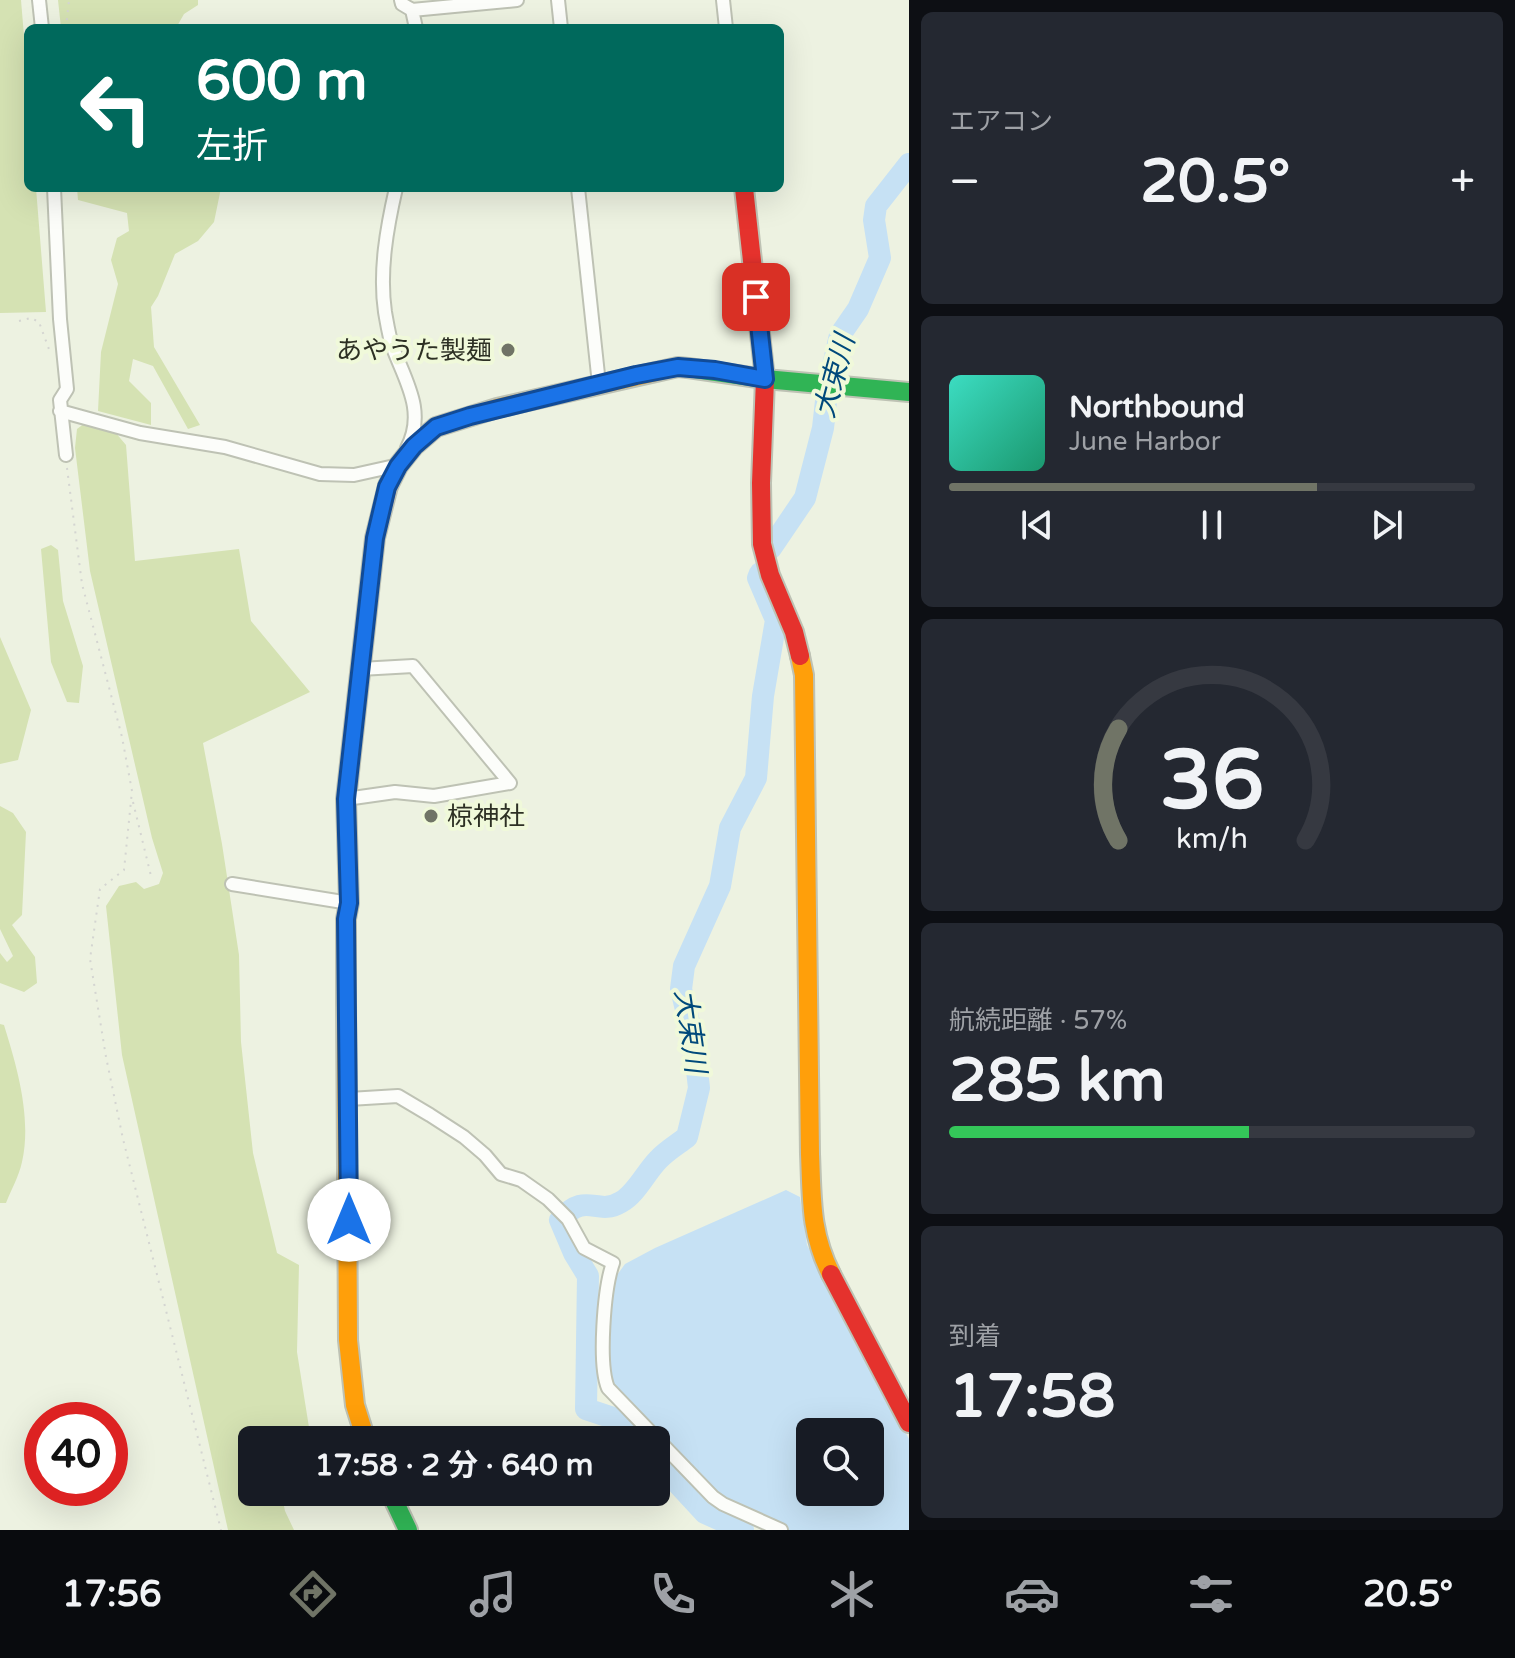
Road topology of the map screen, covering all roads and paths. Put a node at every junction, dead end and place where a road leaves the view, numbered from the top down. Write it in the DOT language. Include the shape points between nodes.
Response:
graph roads {
  1 [pos="39,0"];
  2 [pos="69,0"];
  3 [pos="401,0"];
  4 [pos="517,0"];
  5 [pos="558,0"];
  6 [pos="723,0"];
  7 [pos="412,10"];
  8 [pos="42,24"];
  9 [pos="66,24"];
  10 [pos="415,24"];
  11 [pos="561,24"];
  12 [pos="726,24"];
  13 [pos="54,192"];
  14 [pos="395,192"];
  15 [pos="578,192"];
  16 [pos="744,192"];
  17 [pos="19,321"];
  18 [pos="50,354"];
  19 [pos="765,379"];
  20 [pos="599,384"];
  21 [pos="909,392"];
  22 [pos="60,411"];
  23 [pos="66,455"];
  24 [pos="398,466"];
  25 [pos="360,669"];
  26 [pos="132,797"];
  27 [pos="346,799"];
  28 [pos="151,876"];
  29 [pos="232,884"];
  30 [pos="349,903"];
  31 [pos="349,1099"];
  32 [pos="909,1423"];
  33 [pos="362,1426"];
  34 [pos="397,1506"];
  35 [pos="221,1530"];
  36 [pos="408,1530"];
  37 [pos="781,1530"];
  1 -- 8 [label="street"];
  2 -- 9 [label="path"];
  3 -- 7 [label="street"];
  4 -- 7 [label="street"];
  5 -- 11 [label="street"];
  6 -- 12 [label="street"];
  7 -- 10 [label="street"];
  13 -- 22 [label="street" via="67,389"];
  14 -- 24 [label="street" via="386,232 385,309 392,346 416,404 414,436"];
  15 -- 20 [label="street"];
  16 -- 19 [label="street"];
  17 -- 18 [label="path" via="39,322"];
  19 -- 20 [label="street" via="678,367"];
  19 -- 21 [label="street"];
  19 -- 32 [label="street" via="762,544 804,675 814,1231 824,1264"];
  20 -- 24 [label="street" via="436,427"];
  22 -- 23 [label="street"];
  22 -- 24 [label="street" via="320,474 354,475"];
  23 -- 26 [label="path" via="82,584"];
  24 -- 25 [label="street" via="387,487 375,538"];
  25 -- 27 [label="street"];
  25 -- 27 [label="street" via="413,666 510,783 434,796 395,792"];
  26 -- 28 [label="path"];
  26 -- 35 [label="path" via="124,870 100,889 90,959 123,1139"];
  27 -- 30 [label="street"];
  29 -- 30 [label="street"];
  30 -- 31 [label="street"];
  31 -- 33 [label="street" via="348,1340"];
  31 -- 37 [label="street" via="398,1096 464,1137 501,1174 521,1180 565,1215 584,1248 613,1263 604,1340 608,1388 713,1497"];
  34 -- 36 [label="street"];
}
